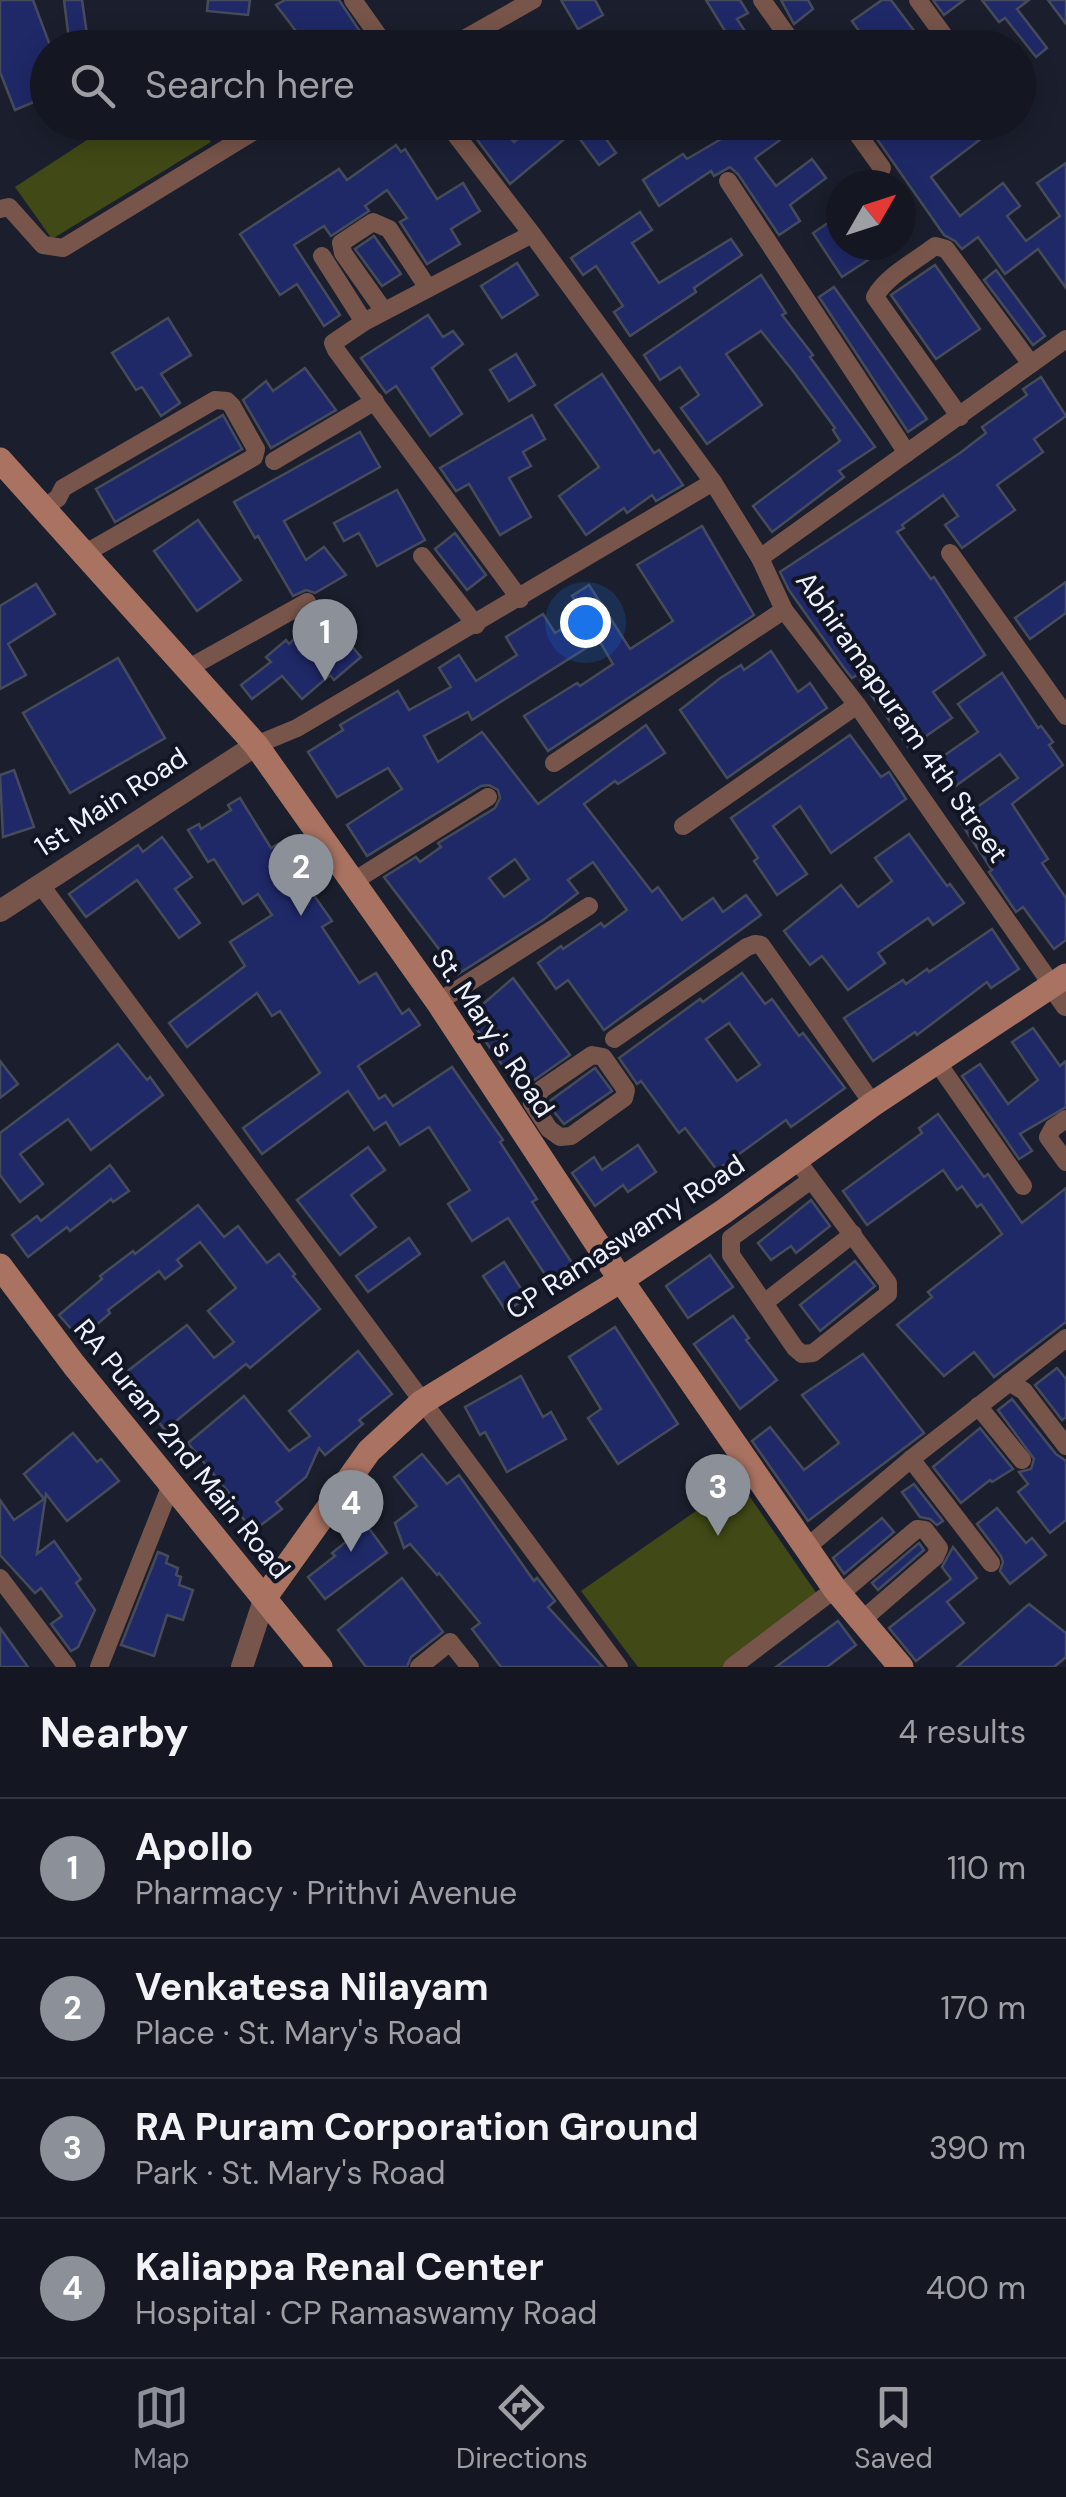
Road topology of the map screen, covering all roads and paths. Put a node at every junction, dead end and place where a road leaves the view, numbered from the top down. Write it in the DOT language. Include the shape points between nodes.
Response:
graph roads {
  1 [pos="353,0"];
  2 [pos="533,0"];
  3 [pos="762,0"];
  4 [pos="918,0"];
  5 [pos="374,30"];
  6 [pos="480,30"];
  7 [pos="783,30"];
  8 [pos="940,30"];
  9 [pos="240,140"];
  10 [pos="460,140"];
  11 [pos="862,140"];
  12 [pos="882,168"];
  13 [pos="728,181"];
  14 [pos="0,208"];
  15 [pos="532,234"];
  16 [pos="325,252"];
  17 [pos="428,288"];
  18 [pos="374,317"];
  19 [pos="1066,339"];
  20 [pos="1031,364"];
  21 [pos="375,401"];
  22 [pos="960,417"];
  23 [pos="907,452"];
  24 [pos="0,460"];
  25 [pos="274,461"];
  26 [pos="714,482"];
  27 [pos="42,509"];
  28 [pos="950,553"];
  29 [pos="84,554"];
  30 [pos="422,556"];
  31 [pos="760,558"];
  32 [pos="520,599"];
  33 [pos="307,602"];
  34 [pos="784,610"];
  35 [pos="476,625"];
  36 [pos="188,669"];
  37 [pos="857,705"];
  38 [pos="1066,716"];
  39 [pos="256,745"];
  40 [pos="554,764"];
  41 [pos="488,798"];
  42 [pos="682,826"];
  43 [pos="354,881"];
  44 [pos="40,884"];
  45 [pos="588,906"];
  46 [pos="0,912"];
  47 [pos="1061,989"];
  48 [pos="438,1002"];
  49 [pos="614,1039"];
  50 [pos="937,1062"];
  51 [pos="873,1104"];
  52 [pos="1066,1119"];
  53 [pos="531,1122"];
  54 [pos="796,1159"];
  55 [pos="1066,1162"];
  56 [pos="811,1180"];
  57 [pos="1022,1186"];
  58 [pos="853,1234"];
  59 [pos="0,1266"];
  60 [pos="622,1280"];
  61 [pos="764,1303"];
  62 [pos="1066,1338"];
  63 [pos="1009,1382"];
  64 [pos="421,1403"];
  65 [pos="978,1406"];
  66 [pos="1066,1446"];
  67 [pos="910,1459"];
  68 [pos="1022,1460"];
  69 [pos="171,1486"];
  70 [pos="806,1548"];
  71 [pos="990,1564"];
  72 [pos="0,1578"];
  73 [pos="837,1592"];
  74 [pos="265,1597"];
  75 [pos="861,1620"];
  76 [pos="67,1667"];
  77 [pos="99,1667"];
  78 [pos="242,1667"];
  79 [pos="320,1667"];
  80 [pos="419,1667"];
  81 [pos="470,1667"];
  82 [pos="619,1667"];
  83 [pos="732,1667"];
  84 [pos="900,1667"];
  1 -- 5 [label="street"];
  2 -- 6 [label="street"];
  3 -- 7 [label="street"];
  4 -- 8 [label="street"];
  9 -- 14 [label="street" via="63,248 43,245 9,207"];
  10 -- 15 [label="street, Abhiramapuram 4th Street"];
  11 -- 12 [label="street"];
  13 -- 23 [label="street"];
  15 -- 17 [label="street"];
  15 -- 26 [label="street, Abhiramapuram 4th Street"];
  16 -- 18 [label="street"];
  17 -- 18 [label="street"];
  17 -- 18 [label="street" via="389,230 372,222 342,243"];
  18 -- 21 [label="street" via="333,342"];
  19 -- 20 [label="street"];
  20 -- 22 [label="street"];
  20 -- 22 [label="street" via="946,249 935,246 874,297"];
  21 -- 25 [label="street"];
  21 -- 32 [label="street"];
  22 -- 23 [label="street"];
  23 -- 31 [label="street"];
  24 -- 27 [label="main road, St. Mary's Road"];
  26 -- 31 [label="street, Abhiramapuram 4th Street"];
  26 -- 32 [label="street"];
  27 -- 29 [label="main road, St. Mary's Road"];
  27 -- 29 [label="street" via="62,488 216,400 232,406 256,448 254,457"];
  28 -- 38 [label="street"];
  29 -- 36 [label="main road, St. Mary's Road"];
  30 -- 35 [label="street"];
  31 -- 34 [label="street, Abhiramapuram 4th Street"];
  32 -- 35 [label="street"];
  33 -- 36 [label="street"];
  34 -- 37 [label="street, Abhiramapuram 4th Street"];
  34 -- 40 [label="street"];
  35 -- 39 [label="street"];
  36 -- 39 [label="main road, St. Mary's Road"];
  37 -- 42 [label="street"];
  37 -- 47 [label="street, Abhiramapuram 4th Street"];
  39 -- 43 [label="main road, St. Mary's Road"];
  39 -- 44 [label="street, 1st Main Road"];
  41 -- 43 [label="street"];
  43 -- 48 [label="main road, St. Mary's Road"];
  44 -- 46 [label="street, 1st Main Road"];
  44 -- 64 [label="street"];
  45 -- 48 [label="street"];
  47 -- 50 [label="main road, CP Ramaswamy Road"];
  48 -- 53 [label="main road, St. Mary's Road"];
  49 -- 51 [label="street" via="747,948 761,945"];
  50 -- 51 [label="main road, CP Ramaswamy Road"];
  50 -- 57 [label="street"];
  51 -- 54 [label="main road, CP Ramaswamy Road"];
  52 -- 55 [label="street" via="1048,1137"];
  53 -- 53 [label="street" via="542,1089 592,1055 603,1057 626,1090 572,1136"];
  53 -- 60 [label="main road, St. Mary's Road"];
  54 -- 56 [label="street"];
  54 -- 60 [label="main road, CP Ramaswamy Road"];
  56 -- 58 [label="street"];
  56 -- 61 [label="street" via="731,1238 731,1256"];
  58 -- 61 [label="street"];
  58 -- 61 [label="street" via="888,1283 888,1294 813,1353 802,1354"];
  59 -- 69 [label="main road, RA Puram 2nd Main Road"];
  60 -- 64 [label="main road, CP Ramaswamy Road"];
  60 -- 70 [label="main road, St. Mary's Road"];
  62 -- 63 [label="street"];
  63 -- 65 [label="street"];
  63 -- 66 [label="street" via="1024,1391"];
  64 -- 74 [label="main road, CP Ramaswamy Road" via="369,1450"];
  64 -- 82 [label="street"];
  65 -- 67 [label="street"];
  65 -- 68 [label="street"];
  67 -- 70 [label="street"];
  67 -- 71 [label="street"];
  69 -- 74 [label="main road, RA Puram 2nd Main Road"];
  69 -- 77 [label="street"];
  70 -- 73 [label="main road, St. Mary's Road"];
  72 -- 76 [label="street"];
  73 -- 75 [label="main road, St. Mary's Road"];
  73 -- 75 [label="street" via="917,1529 925,1530 940,1548 935,1557"];
  73 -- 83 [label="street"];
  74 -- 78 [label="street"];
  74 -- 79 [label="main road, RA Puram 2nd Main Road"];
  75 -- 84 [label="main road, St. Mary's Road"];
  80 -- 81 [label="street" via="450,1642"];
}
